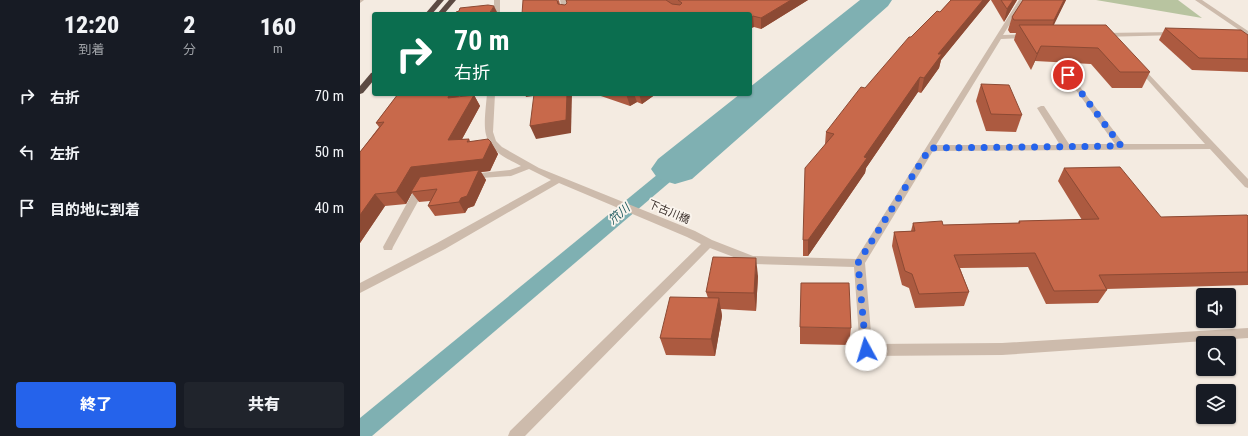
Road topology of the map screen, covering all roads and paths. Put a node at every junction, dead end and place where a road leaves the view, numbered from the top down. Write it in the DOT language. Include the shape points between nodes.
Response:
graph roads {
  1 [pos="441,0"];
  2 [pos="453,0"];
  3 [pos="497,0"];
  4 [pos="563,0"];
  5 [pos="1022,0"];
  6 [pos="1198,0"];
  7 [pos="430,12"];
  8 [pos="442,12"];
  9 [pos="497,12"];
  10 [pos="566,12"];
  11 [pos="1234,33"];
  12 [pos="1247,33"];
  13 [pos="1180,34"];
  14 [pos="1093,35"];
  15 [pos="999,36"];
  16 [pos="1038,36"];
  17 [pos="1136,64"];
  18 [pos="1068,75"];
  19 [pos="372,77"];
  20 [pos="372,88"];
  21 [pos="360,91"];
  22 [pos="491,96"];
  23 [pos="360,101"];
  24 [pos="1041,108"];
  25 [pos="1121,146"];
  26 [pos="1212,146"];
  27 [pos="1066,147"];
  28 [pos="930,148"];
  29 [pos="529,166"];
  30 [pos="460,179"];
  31 [pos="559,179"];
  32 [pos="430,182"];
  33 [pos="1248,185"];
  34 [pos="708,243"];
  35 [pos="388,247"];
  36 [pos="858,263"];
  37 [pos="360,288"];
  38 [pos="1248,333"];
  39 [pos="515,436"];
  1 -- 7 [label="highway"];
  2 -- 8 [label="highway"];
  3 -- 9 [label="street"];
  4 -- 10 [label="street"];
  5 -- 15 [label="street"];
  6 -- 12 [label="street"];
  11 -- 12 [label="street"];
  13 -- 14 [label="street" via="1112,38"];
  15 -- 16 [label="street"];
  15 -- 28 [label="street"];
  17 -- 26 [label="street"];
  18 -- 25 [label="street"];
  19 -- 21 [label="highway"];
  20 -- 23 [label="highway"];
  22 -- 29 [label="street, 下古川橋" via="489,131 492,141 499,149"];
  24 -- 27 [label="street"];
  25 -- 26 [label="street"];
  25 -- 27 [label="street"];
  26 -- 33 [label="street"];
  27 -- 28 [label="street"];
  28 -- 36 [label="street"];
  29 -- 30 [label="street" via="511,173"];
  29 -- 31 [label="street, 下古川橋"];
  31 -- 34 [label="street, 下古川橋"];
  31 -- 37 [label="street" via="441,246"];
  32 -- 35 [label="street" via="423,182"];
  34 -- 36 [label="street, 下古川橋" via="752,260"];
  34 -- 39 [label="street"];
  36 -- 38 [label="street" via="866,350 1002,349"];
}
